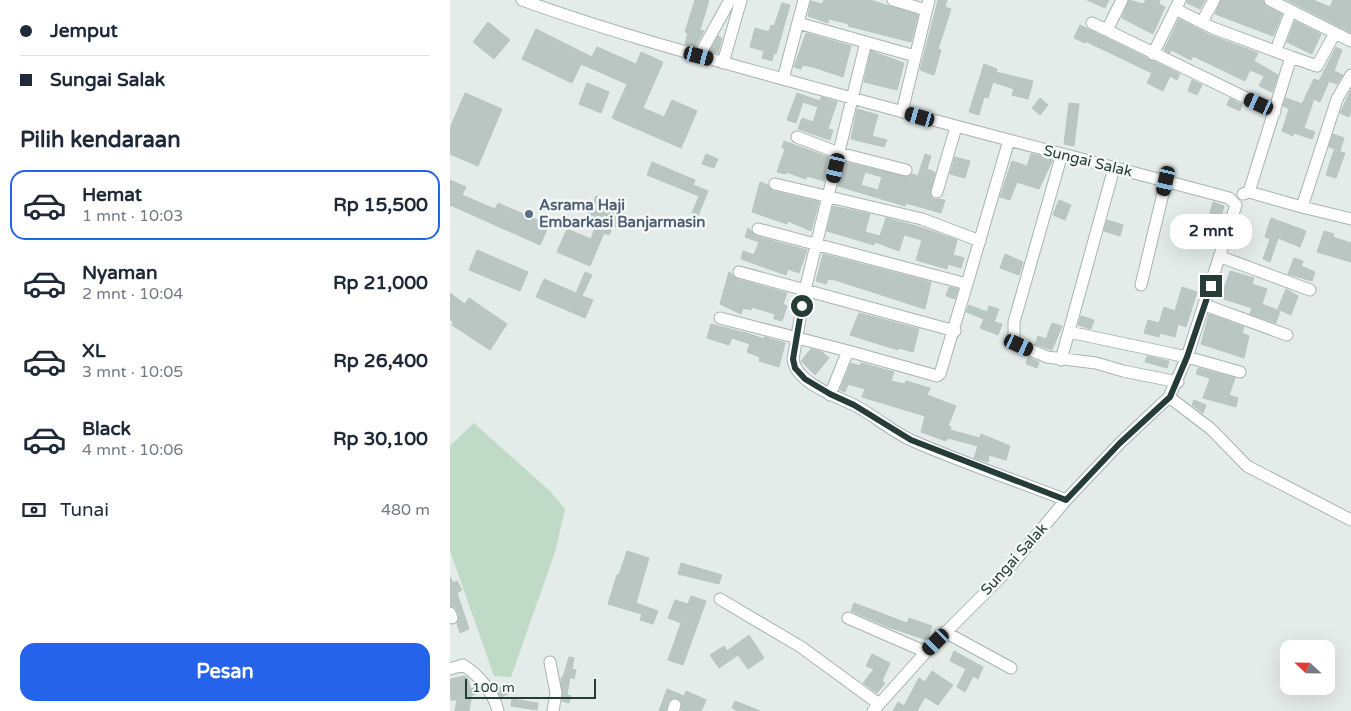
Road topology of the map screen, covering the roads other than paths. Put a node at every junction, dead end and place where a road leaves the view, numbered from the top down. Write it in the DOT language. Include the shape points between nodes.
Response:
graph roads {
  1 [pos="522,0"];
  2 [pos="730,0"];
  3 [pos="741,0"];
  4 [pos="804,0"];
  5 [pos="893,0"];
  6 [pos="1122,0"];
  7 [pos="1214,0"];
  8 [pos="1270,0"];
  9 [pos="1178,4"];
  10 [pos="927,5"];
  11 [pos="1291,11"];
  12 [pos="1202,22"];
  13 [pos="798,23"];
  14 [pos="1092,23"];
  15 [pos="1107,30"];
  16 [pos="1335,33"];
  17 [pos="1351,41"];
  18 [pos="866,42"];
  19 [pos="1276,50"];
  20 [pos="1153,54"];
  21 [pos="699,56"];
  22 [pos="914,56"];
  23 [pos="1291,57"];
  24 [pos="724,62"];
  25 [pos="1351,75"];
  26 [pos="783,79"];
  27 [pos="853,98"];
  28 [pos="902,112"];
  29 [pos="1275,112"];
  30 [pos="956,127"];
  31 [pos="797,138"];
  32 [pos="1009,140"];
  33 [pos="840,153"];
  34 [pos="1062,154"];
  35 [pos="1114,168"];
  36 [pos="906,170"];
  37 [pos="1166,181"];
  38 [pos="775,184"];
  39 [pos="937,192"];
  40 [pos="1248,192"];
  41 [pos="829,198"];
  42 [pos="1233,200"];
  43 [pos="1302,207"];
  44 [pos="1351,219"];
  45 [pos="758,229"];
  46 [pos="980,241"];
  47 [pos="818,244"];
  48 [pos="1221,257"];
  49 [pos="739,272"];
  50 [pos="968,284"];
  51 [pos="1141,285"];
  52 [pos="805,290"];
  53 [pos="1310,290"];
  54 [pos="1205,305"];
  55 [pos="720,318"];
  56 [pos="954,332"];
  57 [pos="1069,332"];
  58 [pos="1286,335"];
  59 [pos="797,337"];
  60 [pos="848,351"];
  61 [pos="1187,357"];
  62 [pos="1061,360"];
  63 [pos="1240,372"];
  64 [pos="1178,382"];
  65 [pos="830,394"];
  66 [pos="1170,397"];
  67 [pos="1066,500"];
  68 [pos="1351,520"];
  69 [pos="720,599"];
  70 [pos="848,618"];
  71 [pos="945,632"];
  72 [pos="926,652"];
  73 [pos="550,662"];
  74 [pos="1011,668"];
  75 [pos="450,669"];
  76 [pos="876,707"];
  77 [pos="498,711"];
  78 [pos="553,711"];
  1 -- 21 [label="street, Sungai Salak" via="582,22"];
  2 -- 21 [label="street"];
  3 -- 24 [label="street"];
  4 -- 13 [label="street"];
  5 -- 10 [label="street"];
  6 -- 15 [label="street"];
  7 -- 12 [label="street"];
  8 -- 11 [label="street"];
  9 -- 12 [label="street"];
  9 -- 20 [label="street"];
  10 -- 22 [label="street"];
  11 -- 16 [label="street"];
  11 -- 19 [label="street"];
  12 -- 19 [label="street"];
  13 -- 18 [label="street"];
  13 -- 26 [label="street"];
  14 -- 15 [label="street"];
  15 -- 20 [label="street"];
  16 -- 17 [label="street"];
  16 -- 23 [label="street" via="1319,66"];
  18 -- 22 [label="street"];
  18 -- 27 [label="street"];
  19 -- 23 [label="street"];
  20 -- 29 [label="street"];
  21 -- 24 [label="street, Sungai Salak"];
  22 -- 28 [label="street"];
  23 -- 29 [label="street"];
  24 -- 26 [label="street, Sungai Salak"];
  25 -- 43 [label="street" via="1337,99"];
  26 -- 27 [label="street, Sungai Salak"];
  27 -- 28 [label="street, Sungai Salak"];
  27 -- 33 [label="street"];
  28 -- 30 [label="street, Sungai Salak"];
  29 -- 40 [label="street"];
  30 -- 32 [label="street, Sungai Salak"];
  30 -- 39 [label="street"];
  31 -- 33 [label="street"];
  32 -- 34 [label="street, Sungai Salak"];
  32 -- 46 [label="street"];
  33 -- 36 [label="street"];
  33 -- 41 [label="street"];
  34 -- 35 [label="street, Sungai Salak"];
  34 -- 62 [label="street" via="1012,332 1019,345"];
  35 -- 37 [label="street, Sungai Salak"];
  35 -- 57 [label="street"];
  37 -- 42 [label="street, Sungai Salak"];
  37 -- 51 [label="street"];
  38 -- 41 [label="street"];
  40 -- 42 [label="street"];
  40 -- 43 [label="street"];
  41 -- 46 [label="street" via="922,219"];
  41 -- 47 [label="street"];
  42 -- 48 [label="street, Sungai Salak" via="1236,211"];
  43 -- 44 [label="street"];
  45 -- 47 [label="street"];
  46 -- 50 [label="street"];
  47 -- 50 [label="street"];
  47 -- 52 [label="street"];
  48 -- 53 [label="street"];
  48 -- 54 [label="street, Sungai Salak"];
  49 -- 52 [label="street"];
  50 -- 56 [label="street"];
  52 -- 56 [label="street"];
  52 -- 59 [label="street"];
  54 -- 58 [label="street"];
  54 -- 61 [label="street, Sungai Salak"];
  55 -- 59 [label="street"];
  56 -- 60 [label="street" via="942,372 937,376"];
  57 -- 61 [label="street"];
  57 -- 62 [label="street"];
  59 -- 60 [label="street"];
  59 -- 65 [label="street" via="793,359 795,368 805,379"];
  60 -- 65 [label="street"];
  61 -- 63 [label="street"];
  61 -- 64 [label="street, Sungai Salak"];
  62 -- 64 [label="street" via="1096,363"];
  64 -- 66 [label="street, Sungai Salak"];
  65 -- 67 [label="street" via="911,440"];
  66 -- 67 [label="street, Sungai Salak" via="1120,443"];
  66 -- 68 [label="street" via="1211,429 1247,466"];
  67 -- 71 [label="street, Sungai Salak" via="1002,576"];
  69 -- 76 [label="street" via="801,648"];
  70 -- 72 [label="street"];
  71 -- 72 [label="street, Sungai Salak"];
  71 -- 74 [label="street"];
  72 -- 76 [label="street, Sungai Salak"];
  73 -- 78 [label="street" via="556,693"];
  75 -- 77 [label="street" via="463,665 474,671"];
}
